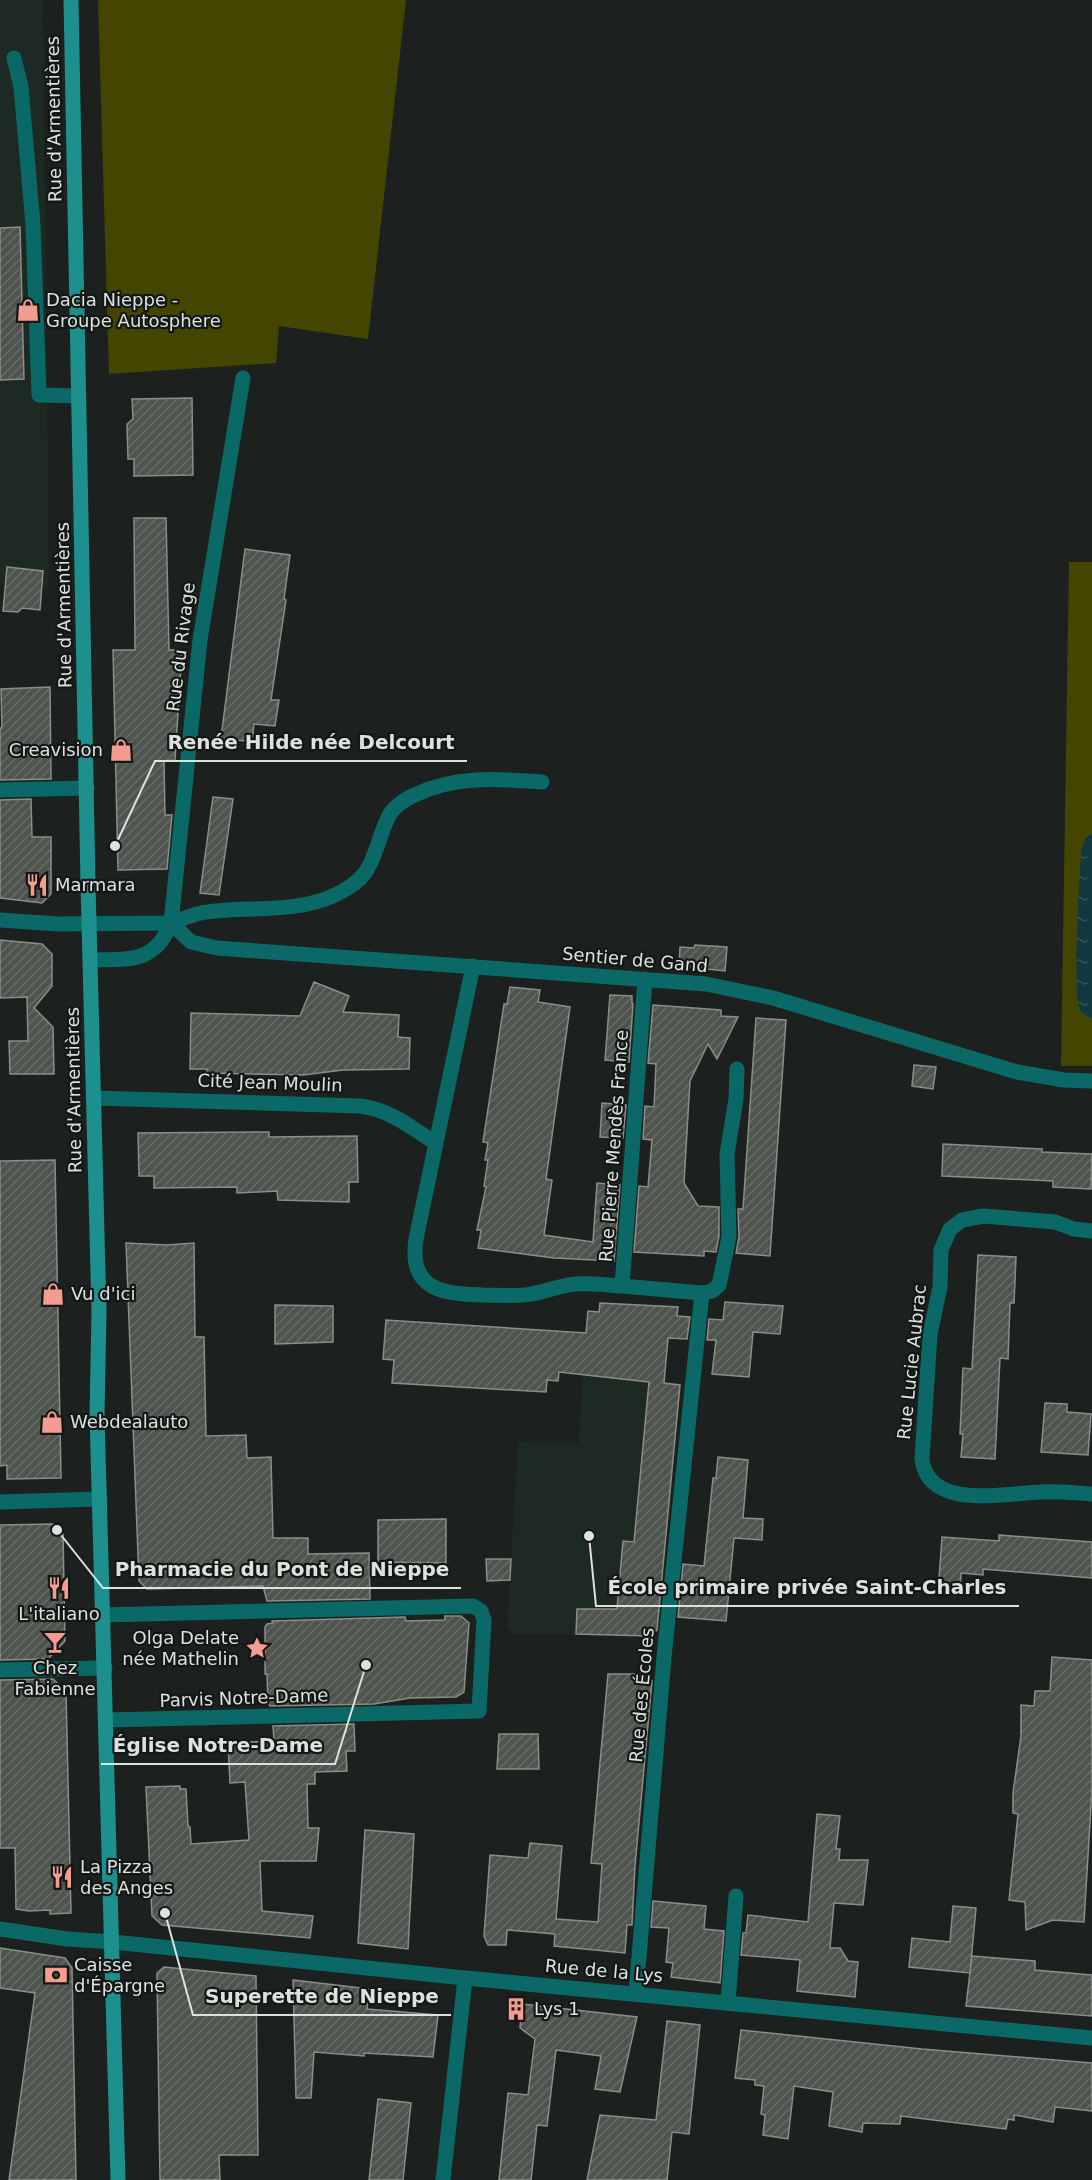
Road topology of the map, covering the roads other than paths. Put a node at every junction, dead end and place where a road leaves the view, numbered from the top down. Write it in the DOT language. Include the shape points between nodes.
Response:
graph roads {
  1 [pos="71,0"];
  2 [pos="14,58"];
  3 [pos="243,378"];
  4 [pos="79,396"];
  5 [pos="542,782"];
  6 [pos="87,788"];
  7 [pos="0,790"];
  8 [pos="0,920"];
  9 [pos="171,923"];
  10 [pos="89,924"];
  11 [pos="91,960"];
  12 [pos="473,966"];
  13 [pos="645,979"];
  14 [pos="738,1069"];
  15 [pos="1092,1081"];
  16 [pos="93,1098"];
  17 [pos="435,1143"];
  18 [pos="1092,1232"];
  19 [pos="622,1286"];
  20 [pos="702,1293"];
  21 [pos="1092,1494"];
  22 [pos="100,1499"];
  23 [pos="0,1502"];
  24 [pos="103,1615"];
  25 [pos="105,1668"];
  26 [pos="0,1670"];
  27 [pos="106,1720"];
  28 [pos="736,1896"];
  29 [pos="0,1929"];
  30 [pos="112,1942"];
  31 [pos="465,1978"];
  32 [pos="636,1993"];
  33 [pos="728,2003"];
  34 [pos="1092,2038"];
  35 [pos="118,2180"];
  36 [pos="443,2180"];
  1 -- 4 [label="main road, Rue d'Armentières"];
  2 -- 4 [label="street" via="21,87 33,225 39,395"];
  3 -- 9 [label="street, Rue du Rivage" via="200,640"];
  4 -- 6 [label="main road, Rue d'Armentières"];
  5 -- 9 [label="street" via="482,779 440,784 396,806 366,873 346,890 294,908 200,913"];
  6 -- 7 [label="street"];
  6 -- 10 [label="main road, Rue d'Armentières"];
  8 -- 10 [label="street"];
  9 -- 10 [label="street"];
  9 -- 11 [label="street, Rue du Rivage" via="161,944 148,953"];
  9 -- 12 [label="street, Sentier de Gand" via="186,938 207,947"];
  10 -- 11 [label="main road, Rue d'Armentières"];
  11 -- 16 [label="main road, Rue d'Armentières"];
  12 -- 13 [label="street, Sentier de Gand"];
  12 -- 17 [label="street"];
  13 -- 15 [label="street, Sentier de Gand" via="749,992 1017,1072"];
  13 -- 19 [label="street, Rue Pierre Mendès France"];
  14 -- 20 [label="street" via="727,1154 729,1238 718,1285"];
  16 -- 17 [label="street, Cité Jean Moulin" via="372,1107 397,1117"];
  16 -- 22 [label="main road, Rue d'Armentières"];
  17 -- 19 [label="street" via="414,1248 417,1266 431,1286 453,1294 520,1296 575,1284"];
  18 -- 21 [label="street, Rue Lucie Aubrac" via="1055,1222 984,1216 962,1220 950,1229 942,1250 940,1287 930,1334 922,1459 925,1472 945,1491 997,1496 1043,1491"];
  19 -- 20 [label="street, Rue Pierre Mendès France"];
  20 -- 32 [label="street, Rue des Écoles" via="664,1657"];
  22 -- 23 [label="street"];
  22 -- 24 [label="main road, Rue d'Armentières"];
  24 -- 25 [label="main road, Rue d'Armentières"];
  24 -- 27 [label="street, Parvis Notre-Dame" via="473,1606 481,1611 484,1620 479,1711"];
  25 -- 26 [label="street"];
  25 -- 27 [label="main road, Rue d'Armentières"];
  27 -- 30 [label="main road, Rue d'Armentières"];
  28 -- 33 [label="street"];
  29 -- 30 [label="street, Rue de la Lys"];
  30 -- 31 [label="street, Rue de la Lys"];
  30 -- 35 [label="main road, Rue d'Armentières"];
  31 -- 32 [label="street, Rue de la Lys"];
  31 -- 36 [label="street"];
  32 -- 33 [label="street, Rue de la Lys"];
  33 -- 34 [label="street, Rue de la Lys"];
}
